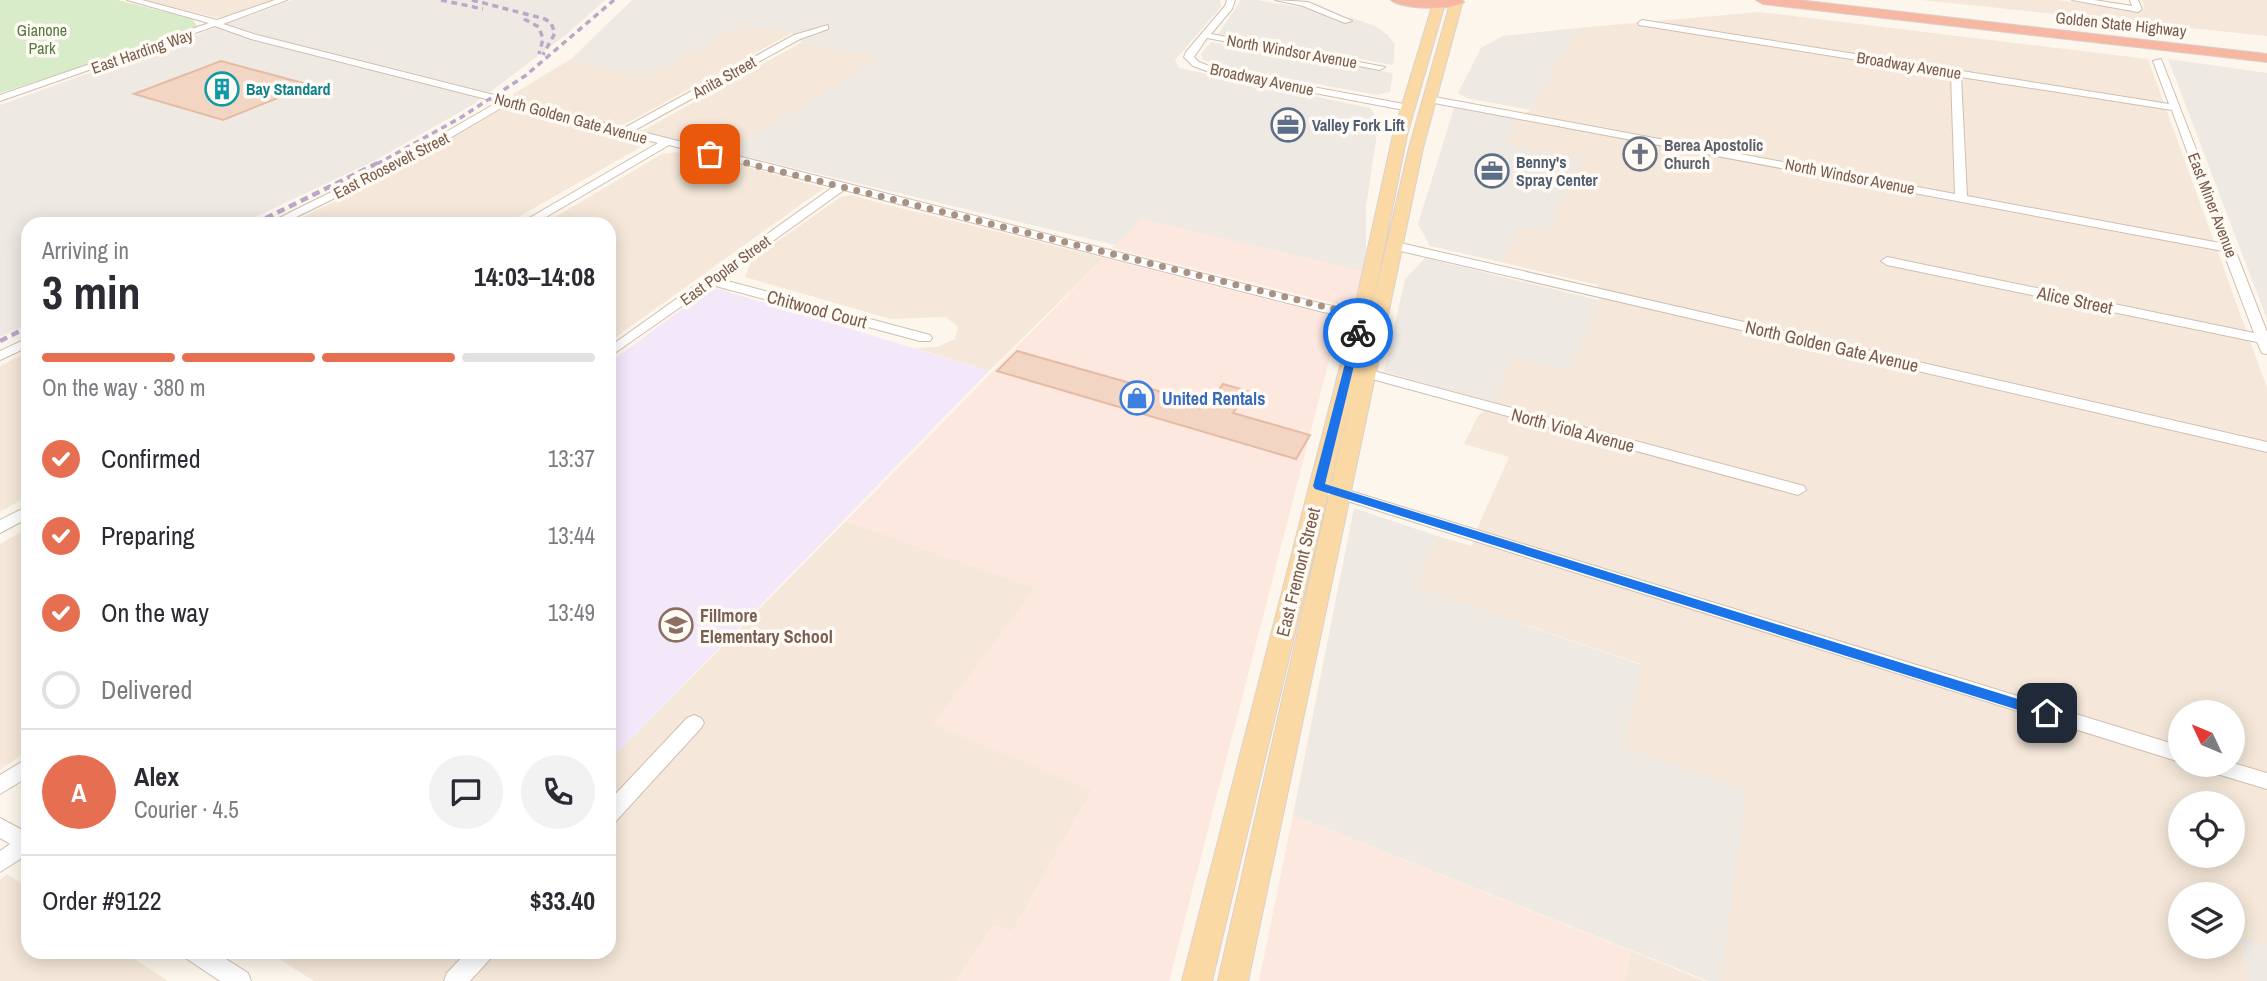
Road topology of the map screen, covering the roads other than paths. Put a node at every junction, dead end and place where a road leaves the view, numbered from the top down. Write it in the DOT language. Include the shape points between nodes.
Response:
graph roads {
  1 [pos="131,0"];
  2 [pos="284,0"];
  3 [pos="1231,0"];
  4 [pos="1279,0"];
  5 [pos="1398,0"];
  6 [pos="1763,0"];
  7 [pos="1822,0"];
  8 [pos="1870,0"];
  9 [pos="2076,0"];
  10 [pos="1448,1"];
  11 [pos="2136,4"];
  12 [pos="1349,21"];
  13 [pos="1642,23"];
  14 [pos="218,24"];
  15 [pos="825,27"];
  16 [pos="1204,35"];
  17 [pos="2212,41"];
  18 [pos="2140,44"];
  19 [pos="2267,50"];
  20 [pos="2267,58"];
  21 [pos="2158,61"];
  22 [pos="2267,64"];
  23 [pos="1380,67"];
  24 [pos="1956,73"];
  25 [pos="0,98"];
  26 [pos="1429,99"];
  27 [pos="507,101"];
  28 [pos="1410,102"];
  29 [pos="2176,108"];
  30 [pos="624,132"];
  31 [pos="665,143"];
  32 [pos="842,186"];
  33 [pos="1961,196"];
  34 [pos="287,217"];
  35 [pos="537,217"];
  36 [pos="1396,246"];
  37 [pos="2229,248"];
  38 [pos="1886,261"];
  39 [pos="709,280"];
  40 [pos="1362,316"];
  41 [pos="1380,319"];
  42 [pos="925,338"];
  43 [pos="2265,344"];
  44 [pos="21,346"];
  45 [pos="616,348"];
  46 [pos="0,356"];
  47 [pos="1348,368"];
  48 [pos="1368,374"];
  49 [pos="2267,447"];
  50 [pos="1330,489"];
  51 [pos="1798,490"];
  52 [pos="21,515"];
  53 [pos="0,527"];
  54 [pos="694,723"];
  55 [pos="2168,750"];
  56 [pos="21,771"];
  57 [pos="2245,774"];
  58 [pos="2267,781"];
  59 [pos="0,786"];
  60 [pos="616,807"];
  61 [pos="0,827"];
  62 [pos="21,840"];
  63 [pos="21,848"];
  64 [pos="0,863"];
  65 [pos="206,959"];
  66 [pos="475,959"];
  67 [pos="240,981"];
  68 [pos="455,981"];
  69 [pos="1197,981"];
  70 [pos="1233,981"];
  1 -- 14 [label="street, North Golden Gate Avenue"];
  2 -- 14 [label="street, East Harding Way"];
  3 -- 16 [label="street, Broadway Avenue"];
  4 -- 12 [label="street" via="1306,4"];
  5 -- 10 [label="highway"];
  6 -- 18 [label="highway, Golden State Highway"];
  7 -- 17 [label="highway, Golden State Highway"];
  8 -- 17 [label="highway"];
  9 -- 11 [label="street"];
  10 -- 26 [label="main road, East Fremont Street"];
  10 -- 28 [label="main road, East Fremont Street"];
  13 -- 24 [label="street, Broadway Avenue"];
  14 -- 25 [label="street, East Harding Way"];
  14 -- 27 [label="street, North Golden Gate Avenue" via="263,40"];
  15 -- 30 [label="street, Anita Street" via="802,34"];
  16 -- 23 [label="street, North Windsor Avenue"];
  16 -- 28 [label="street, Broadway Avenue" via="1189,55 1202,68"];
  17 -- 19 [label="highway, Golden State Highway"];
  18 -- 20 [label="highway, Golden State Highway"];
  18 -- 22 [label="highway"];
  21 -- 29 [label="street, East Miner Avenue"];
  24 -- 29 [label="street, Broadway Avenue"];
  24 -- 33 [label="street"];
  26 -- 28 [label="main road"];
  26 -- 33 [label="street, North Windsor Avenue"];
  26 -- 36 [label="main road, East Fremont Street"];
  27 -- 30 [label="street, North Golden Gate Avenue"];
  27 -- 34 [label="street, East Roosevelt Street" via="410,157"];
  28 -- 40 [label="main road, East Fremont Street"];
  29 -- 37 [label="street, East Miner Avenue"];
  30 -- 31 [label="street, North Golden Gate Avenue"];
  31 -- 32 [label="street, North Golden Gate Avenue"];
  31 -- 35 [label="street"];
  32 -- 39 [label="street, East Poplar Street"];
  32 -- 40 [label="street, North Golden Gate Avenue"];
  33 -- 37 [label="street, North Windsor Avenue"];
  36 -- 41 [label="main road, East Fremont Street"];
  36 -- 49 [label="street, North Golden Gate Avenue"];
  37 -- 43 [label="street, East Miner Avenue"];
  38 -- 43 [label="street, Alice Street"];
  39 -- 42 [label="street, Chitwood Court"];
  39 -- 45 [label="street, East Poplar Street"];
  40 -- 41 [label="street, North Golden Gate Avenue"];
  40 -- 47 [label="main road, East Fremont Street"];
  41 -- 48 [label="main road, East Fremont Street"];
  44 -- 46 [label="street"];
  47 -- 48 [label="street, North Viola Avenue"];
  47 -- 50 [label="main road, East Fremont Street"];
  48 -- 50 [label="main road, East Fremont Street"];
  48 -- 51 [label="street, North Viola Avenue"];
  50 -- 55 [label="street"];
  50 -- 69 [label="main road, East Fremont Street"];
  50 -- 70 [label="main road, East Fremont Street"];
  52 -- 53 [label="street"];
  54 -- 60 [label="street"];
  56 -- 59 [label="street"];
  57 -- 58 [label="street"];
  61 -- 62 [label="street"];
  63 -- 64 [label="street"];
  65 -- 67 [label="street"];
  66 -- 68 [label="street"];
}
